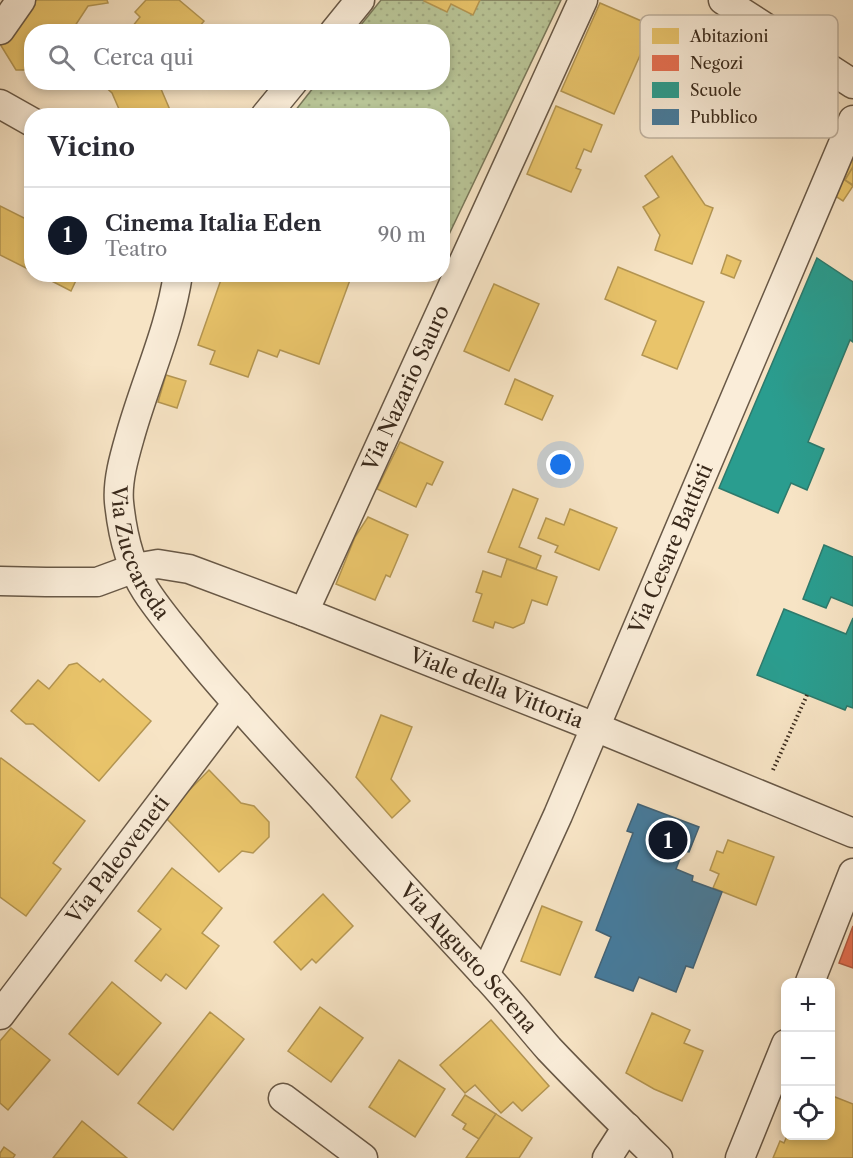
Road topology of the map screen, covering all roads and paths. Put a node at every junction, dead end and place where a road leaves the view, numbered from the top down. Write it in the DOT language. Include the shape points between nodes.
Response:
graph roads {
  1 [pos="21,0"];
  2 [pos="360,0"];
  3 [pos="583,0"];
  4 [pos="723,0"];
  5 [pos="746,15"];
  6 [pos="340,24"];
  7 [pos="0,30"];
  8 [pos="838,74"];
  9 [pos="853,84"];
  10 [pos="286,90"];
  11 [pos="0,104"];
  12 [pos="271,108"];
  13 [pos="24,118"];
  14 [pos="853,120"];
  15 [pos="177,282"];
  16 [pos="135,568"];
  17 [pos="0,581"];
  18 [pos="304,612"];
  19 [pos="807,695"];
  20 [pos="237,704"];
  21 [pos="595,727"];
  22 [pos="283,755"];
  23 [pos="776,763"];
  24 [pos="853,833"];
  25 [pos="853,873"];
  26 [pos="485,975"];
  27 [pos="812,978"];
  28 [pos="0,1016"];
  29 [pos="781,1056"];
  30 [pos="283,1098"];
  31 [pos="627,1127"];
  32 [pos="363,1158"];
  33 [pos="607,1158"];
  34 [pos="658,1158"];
  35 [pos="740,1158"];
  1 -- 7 [label="street"];
  2 -- 6 [label="street"];
  3 -- 18 [label="street, Via Nazario Sauro"];
  4 -- 5 [label="street"];
  8 -- 9 [label="street"];
  10 -- 12 [label="street"];
  11 -- 13 [label="street"];
  14 -- 21 [label="street, Via Cesare Battisti"];
  15 -- 16 [label="street, Via Zuccareda" via="123,463 119,499"];
  16 -- 17 [label="street, Viale della Vittoria" via="97,582"];
  16 -- 18 [label="street, Viale della Vittoria" via="158,564 189,569"];
  16 -- 20 [label="street, Via Zuccareda" via="169,623"];
  18 -- 21 [label="street, Viale della Vittoria"];
  19 -- 23 [label="path"];
  20 -- 22 [label="street, Via Zuccareda"];
  20 -- 28 [label="street, Via Paleoveneti"];
  21 -- 24 [label="street, Viale della Vittoria"];
  21 -- 26 [label="street, Via Cesare Battisti"];
  22 -- 26 [label="street, Via Augusto Serena"];
  25 -- 27 [label="street"];
  26 -- 31 [label="street, Via Augusto Serena" via="549,1049"];
  29 -- 35 [label="street"];
  30 -- 32 [label="street"];
  31 -- 33 [label="street"];
  31 -- 34 [label="street, Via Augusto Serena"];
}
